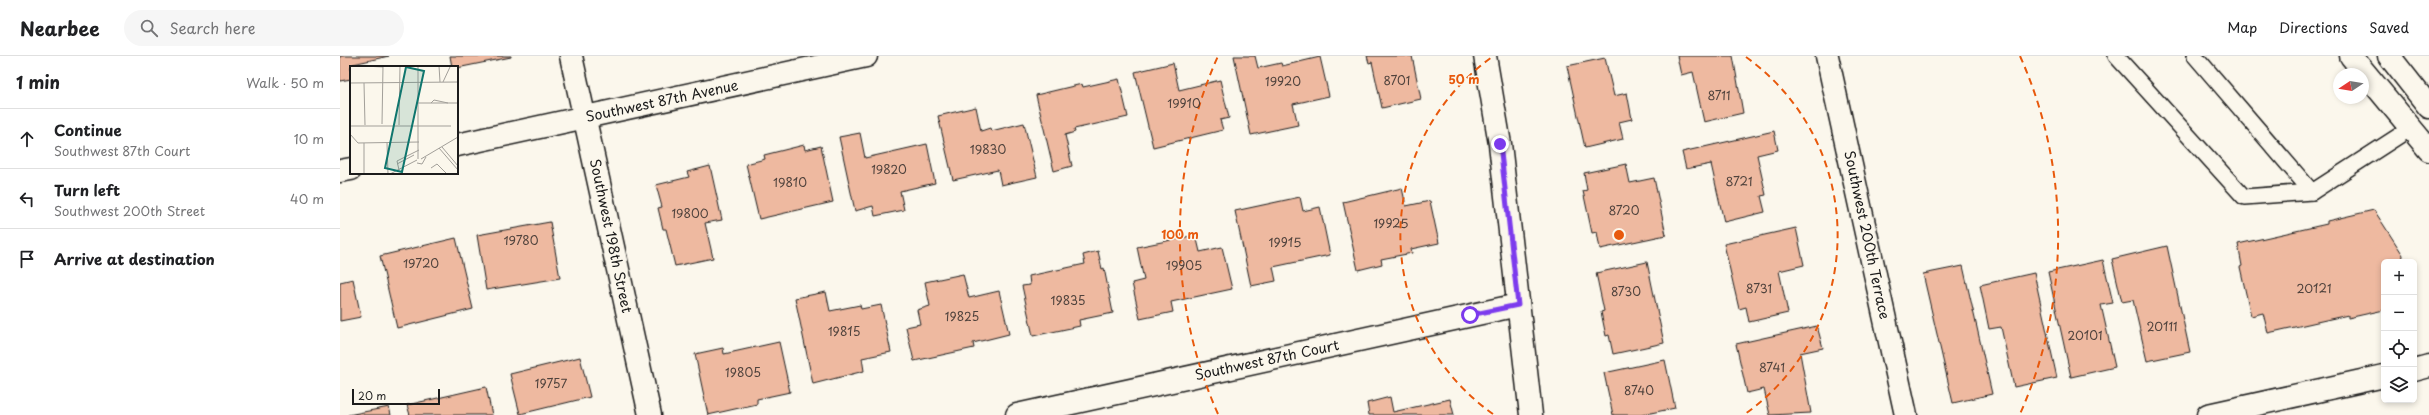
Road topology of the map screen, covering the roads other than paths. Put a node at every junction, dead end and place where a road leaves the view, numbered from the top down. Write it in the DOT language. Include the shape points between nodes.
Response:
graph roads {
  1 [pos="571,56"];
  2 [pos="866,56"];
  3 [pos="1485,56"];
  4 [pos="1827,56"];
  5 [pos="2116,56"];
  6 [pos="2195,56"];
  7 [pos="2351,56"];
  8 [pos="2389,56"];
  9 [pos="2429,107"];
  10 [pos="586,118"];
  11 [pos="2411,128"];
  12 [pos="458,145"];
  13 [pos="2429,150"];
  14 [pos="350,169"];
  15 [pos="340,171"];
  16 [pos="2312,192"];
  17 [pos="1518,305"];
  18 [pos="2429,366"];
  19 [pos="2417,369"];
  20 [pos="2381,377"];
  21 [pos="650,415"];
  22 [pos="1017,415"];
  23 [pos="1531,415"];
  24 [pos="1906,415"];
  25 [pos="2208,415"];
  1 -- 10 [label="street, Southwest 198th Street"];
  2 -- 10 [label="street, Southwest 87th Avenue"];
  3 -- 17 [label="street" via="1500,144"];
  4 -- 24 [label="street, Southwest 200th Terrace"];
  5 -- 16 [label="lane" via="2244,197"];
  6 -- 16 [label="lane"];
  7 -- 11 [label="street"];
  8 -- 9 [label="street"];
  10 -- 12 [label="street, Southwest 87th Avenue"];
  10 -- 21 [label="street, Southwest 198th Street"];
  11 -- 13 [label="street"];
  11 -- 16 [label="lane"];
  14 -- 15 [label="street"];
  17 -- 22 [label="street, Southwest 87th Court"];
  17 -- 23 [label="street"];
  18 -- 19 [label="street"];
  20 -- 25 [label="street"];
}
